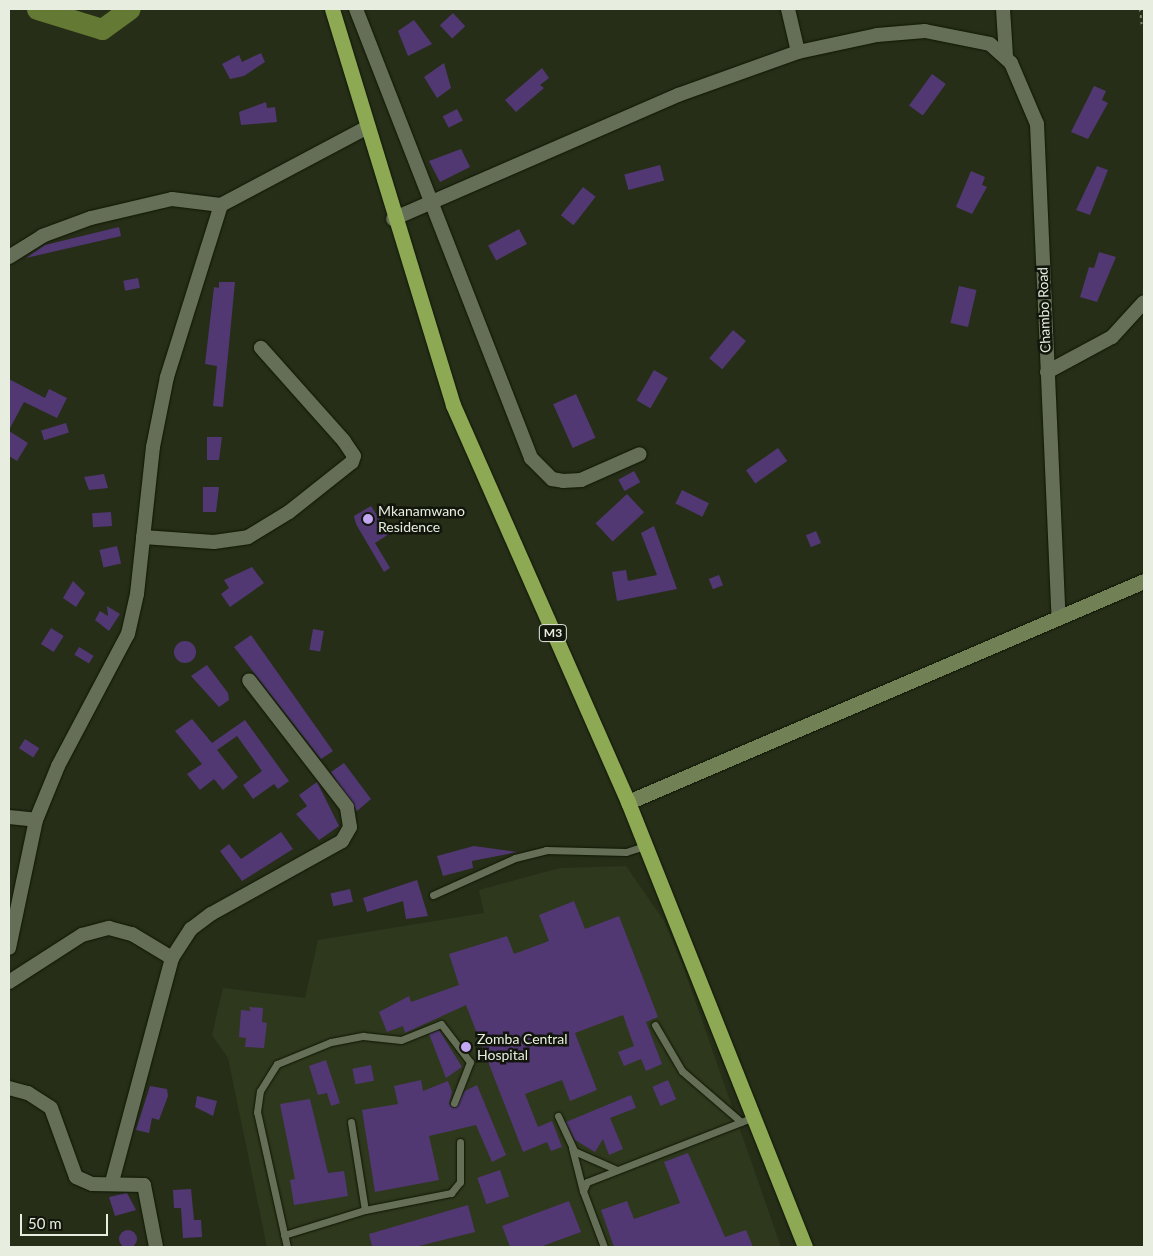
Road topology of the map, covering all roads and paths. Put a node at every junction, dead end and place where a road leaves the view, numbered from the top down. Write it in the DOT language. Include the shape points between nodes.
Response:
graph roads {
  1 [pos="332,9"];
  2 [pos="356,9"];
  3 [pos="788,9"];
  4 [pos="1003,9"];
  5 [pos="1140,9"];
  6 [pos="1142,28"];
  7 [pos="798,52"];
  8 [pos="1006,56"];
  9 [pos="366,128"];
  10 [pos="433,202"];
  11 [pos="221,205"];
  12 [pos="393,219"];
  13 [pos="9,257"];
  14 [pos="1144,302"];
  15 [pos="260,348"];
  16 [pos="1047,372"];
  17 [pos="640,454"];
  18 [pos="143,537"];
  19 [pos="1144,581"];
  20 [pos="1059,618"];
  21 [pos="249,680"];
  22 [pos="628,802"];
  23 [pos="9,818"];
  24 [pos="36,820"];
  25 [pos="646,846"];
  26 [pos="433,895"];
  27 [pos="9,948"];
  28 [pos="172,958"];
  29 [pos="9,982"];
  30 [pos="655,1024"];
  31 [pos="9,1088"];
  32 [pos="454,1103"];
  33 [pos="558,1116"];
  34 [pos="756,1116"];
  35 [pos="351,1122"];
  36 [pos="741,1122"];
  37 [pos="460,1142"];
  38 [pos="572,1148"];
  39 [pos="616,1170"];
  40 [pos="112,1182"];
  41 [pos="583,1191"];
  42 [pos="365,1210"];
  43 [pos="284,1235"];
  44 [pos="156,1247"];
  45 [pos="287,1247"];
  46 [pos="604,1247"];
  47 [pos="805,1247"];
  1 -- 9 [label="highway, M3"];
  2 -- 10 [label="street"];
  3 -- 7 [label="street"];
  4 -- 8 [label="street, Chambo Road"];
  5 -- 6 [label="path"];
  7 -- 8 [label="street" via="877,35 926,31 990,44"];
  7 -- 10 [label="street" via="678,95"];
  8 -- 16 [label="street, Chambo Road" via="1036,124"];
  9 -- 11 [label="street"];
  9 -- 12 [label="highway, M3"];
  10 -- 12 [label="street"];
  10 -- 17 [label="street" via="471,309 538,468 552,478 580,480"];
  11 -- 13 [label="street" via="172,199 91,218 42,236"];
  11 -- 18 [label="street" via="167,377 152,447"];
  12 -- 22 [label="highway, M3" via="453,405"];
  14 -- 16 [label="street" via="1112,337"];
  15 -- 18 [label="street" via="344,440 354,456 352,462 289,512 248,537 214,542"];
  16 -- 20 [label="street, Chambo Road"];
  18 -- 24 [label="street" via="128,634 58,766"];
  19 -- 20 [label="main road"];
  20 -- 22 [label="main road"];
  21 -- 28 [label="street" via="347,807 350,827 333,850 211,914 191,929"];
  22 -- 25 [label="highway, M3"];
  23 -- 24 [label="street"];
  24 -- 27 [label="street"];
  25 -- 26 [label="lane" via="626,852 546,850 516,858"];
  25 -- 34 [label="highway, M3"];
  28 -- 29 [label="street" via="132,934 109,928 82,935"];
  28 -- 40 [label="street"];
  30 -- 36 [label="lane" via="682,1071"];
  31 -- 40 [label="street" via="28,1093 51,1108 76,1177 92,1184"];
  32 -- 43 [label="lane" via="470,1062 441,1024 401,1040 363,1036 331,1042 277,1064 260,1091 257,1112"];
  33 -- 38 [label="lane"];
  34 -- 36 [label="lane"];
  34 -- 47 [label="highway, M3"];
  35 -- 42 [label="lane"];
  36 -- 39 [label="lane"];
  37 -- 42 [label="lane" via="457,1189"];
  38 -- 39 [label="lane"];
  38 -- 41 [label="lane"];
  39 -- 41 [label="lane" via="591,1179"];
  40 -- 44 [label="street" via="138,1183 147,1188"];
  41 -- 46 [label="lane"];
  42 -- 43 [label="lane"];
  43 -- 45 [label="lane"];
}
